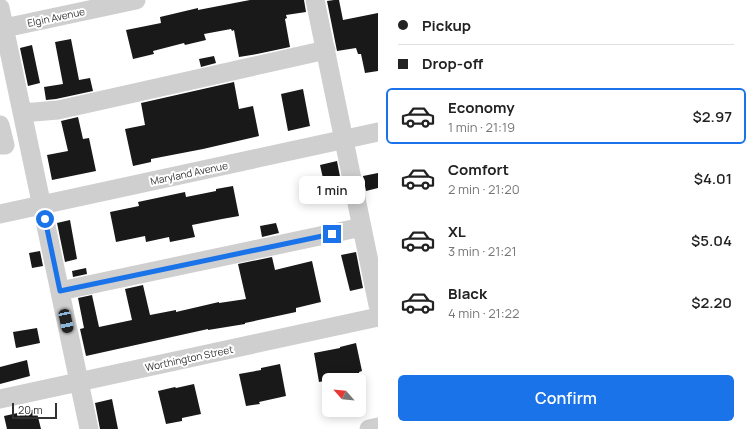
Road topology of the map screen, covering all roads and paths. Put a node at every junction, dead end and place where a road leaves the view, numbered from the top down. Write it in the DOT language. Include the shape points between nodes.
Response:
graph roads {
  1 [pos="136,0"];
  2 [pos="316,0"];
  3 [pos="0,8"];
  4 [pos="2,29"];
  5 [pos="326,50"];
  6 [pos="22,113"];
  7 [pos="0,125"];
  8 [pos="378,132"];
  9 [pos="344,140"];
  10 [pos="0,145"];
  11 [pos="42,205"];
  12 [pos="0,214"];
  13 [pos="362,227"];
  14 [pos="60,291"];
  15 [pos="378,304"];
  16 [pos="378,317"];
  17 [pos="79,382"];
  18 [pos="0,399"];
  19 [pos="378,427"];
  20 [pos="89,429"];
  21 [pos="369,429"];
  1 -- 4 [label="street, Elgin Avenue"];
  2 -- 5 [label="street"];
  3 -- 4 [label="street"];
  4 -- 6 [label="street"];
  5 -- 6 [label="street" via="58,110"];
  5 -- 9 [label="street"];
  6 -- 11 [label="street"];
  7 -- 10 [label="street" via="5,145"];
  8 -- 9 [label="street, Maryland Avenue"];
  9 -- 11 [label="street, Maryland Avenue"];
  9 -- 13 [label="street"];
  11 -- 12 [label="street, Maryland Avenue"];
  11 -- 14 [label="street"];
  13 -- 14 [label="street"];
  13 -- 15 [label="street"];
  14 -- 17 [label="street"];
  16 -- 17 [label="street, Worthington Street"];
  17 -- 18 [label="street, Worthington Street"];
  17 -- 20 [label="street"];
  19 -- 21 [label="street"];
}
